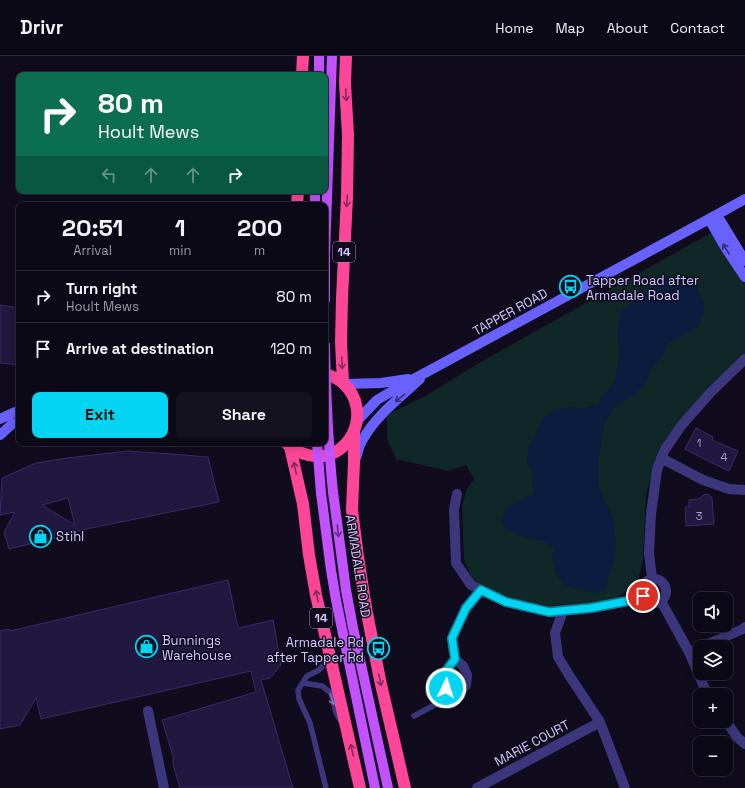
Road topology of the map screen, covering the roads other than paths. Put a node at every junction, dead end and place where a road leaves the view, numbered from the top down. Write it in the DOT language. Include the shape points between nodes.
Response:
graph roads {
  1 [pos="303,56"];
  2 [pos="319,56"];
  3 [pos="332,56"];
  4 [pos="346,56"];
  5 [pos="302,72"];
  6 [pos="319,72"];
  7 [pos="328,169"];
  8 [pos="745,199"];
  9 [pos="713,217"];
  10 [pos="745,261"];
  11 [pos="745,277"];
  12 [pos="745,359"];
  13 [pos="429,371"];
  14 [pos="328,375"];
  15 [pos="414,379"];
  16 [pos="344,384"];
  17 [pos="16,412"];
  18 [pos="0,419"];
  19 [pos="358,420"];
  20 [pos="16,423"];
  21 [pos="328,426"];
  22 [pos="354,432"];
  23 [pos="0,435"];
  24 [pos="288,446"];
  25 [pos="289,446"];
  26 [pos="317,446"];
  27 [pos="661,458"];
  28 [pos="354,462"];
  29 [pos="745,490"];
  30 [pos="457,494"];
  31 [pos="652,578"];
  32 [pos="481,590"];
  33 [pos="643,596"];
  34 [pos="661,601"];
  35 [pos="563,611"];
  36 [pos="745,627"];
  37 [pos="717,640"];
  38 [pos="693,650"];
  39 [pos="689,652"];
  40 [pos="330,658"];
  41 [pos="455,659"];
  42 [pos="303,683"];
  43 [pos="705,688"];
  44 [pos="452,692"];
  45 [pos="148,711"];
  46 [pos="414,716"];
  47 [pos="600,722"];
  48 [pos="731,728"];
  49 [pos="347,731"];
  50 [pos="745,744"];
  51 [pos="164,788"];
  52 [pos="326,788"];
  53 [pos="360,788"];
  54 [pos="375,788"];
  55 [pos="388,788"];
  56 [pos="405,788"];
  57 [pos="477,788"];
  58 [pos="625,788"];
  1 -- 5 [label="highway"];
  2 -- 6 [label="main road"];
  3 -- 7 [label="main road"];
  4 -- 16 [label="highway, 14, one-way" via="348,142 341,342"];
  8 -- 9 [label="street, TAPPER ROAD"];
  9 -- 10 [label="street"];
  11 -- 9 [label="street, one-way" via="725,247"];
  9 -- 13 [label="street, TAPPER ROAD"];
  12 -- 27 [label="street" via="681,426"];
  13 -- 15 [label="street, TAPPER ROAD"];
  13 -- 28 [label="street, one-way" via="387,408 371,426 361,442"];
  14 -- 16 [label="highway"];
  15 -- 16 [label="street, TAPPER ROAD"];
  15 -- 19 [label="street, TAPPER ROAD" via="376,400"];
  16 -- 19 [label="highway, 14" via="353,394"];
  17 -- 18 [label="street"];
  19 -- 22 [label="highway, 14"];
  20 -- 23 [label="street"];
  21 -- 55 [label="main road, ARMADALE ROAD, one-way, bridge" via="333,492 345,583"];
  22 -- 25 [label="highway, 14" via="338,451 326,455 301,454"];
  22 -- 28 [label="highway, 14"];
  40 -- 24 [label="highway, 14, one-way" via="316,595 303,504"];
  26 -- 54 [label="main road, ARMADALE ROAD, bridge" via="337,608"];
  27 -- 29 [label="street" via="703,480 729,489"];
  27 -- 31 [label="street" via="651,514 649,553"];
  28 -- 56 [label="highway, ARMADALE ROAD / 14, one-way" via="352,510 358,557 380,680"];
  30 -- 32 [label="street" via="454,509 456,563 470,585"];
  31 -- 33 [label="street" via="642,587"];
  31 -- 34 [label="street" via="662,580 665,585 666,594"];
  32 -- 35 [label="street" via="506,602 549,612"];
  32 -- 41 [label="street" via="466,608 452,638"];
  33 -- 34 [label="street" via="654,603"];
  33 -- 35 [label="street" via="598,607"];
  34 -- 39 [label="street"];
  35 -- 47 [label="street" via="555,633 558,656"];
  36 -- 37 [label="street"];
  38 -- 39 [label="street"];
  39 -- 43 [label="street"];
  40 -- 42 [label="lane" via="319,670 307,676"];
  40 -- 49 [label="highway, 14"];
  41 -- 44 [label="street" via="443,678 446,688"];
  41 -- 44 [label="street" via="463,666 467,675 466,685 460,692"];
  42 -- 49 [label="lane, one-way" via="322,686 331,693 336,713"];
  42 -- 52 [label="lane" via="298,690 299,699 310,723"];
  44 -- 46 [label="lane" via="449,697"];
  45 -- 51 [label="street"];
  47 -- 57 [label="street, MARIE COURT"];
  47 -- 58 [label="street"];
  48 -- 50 [label="street"];
  53 -- 49 [label="highway, 14, one-way"];
}
